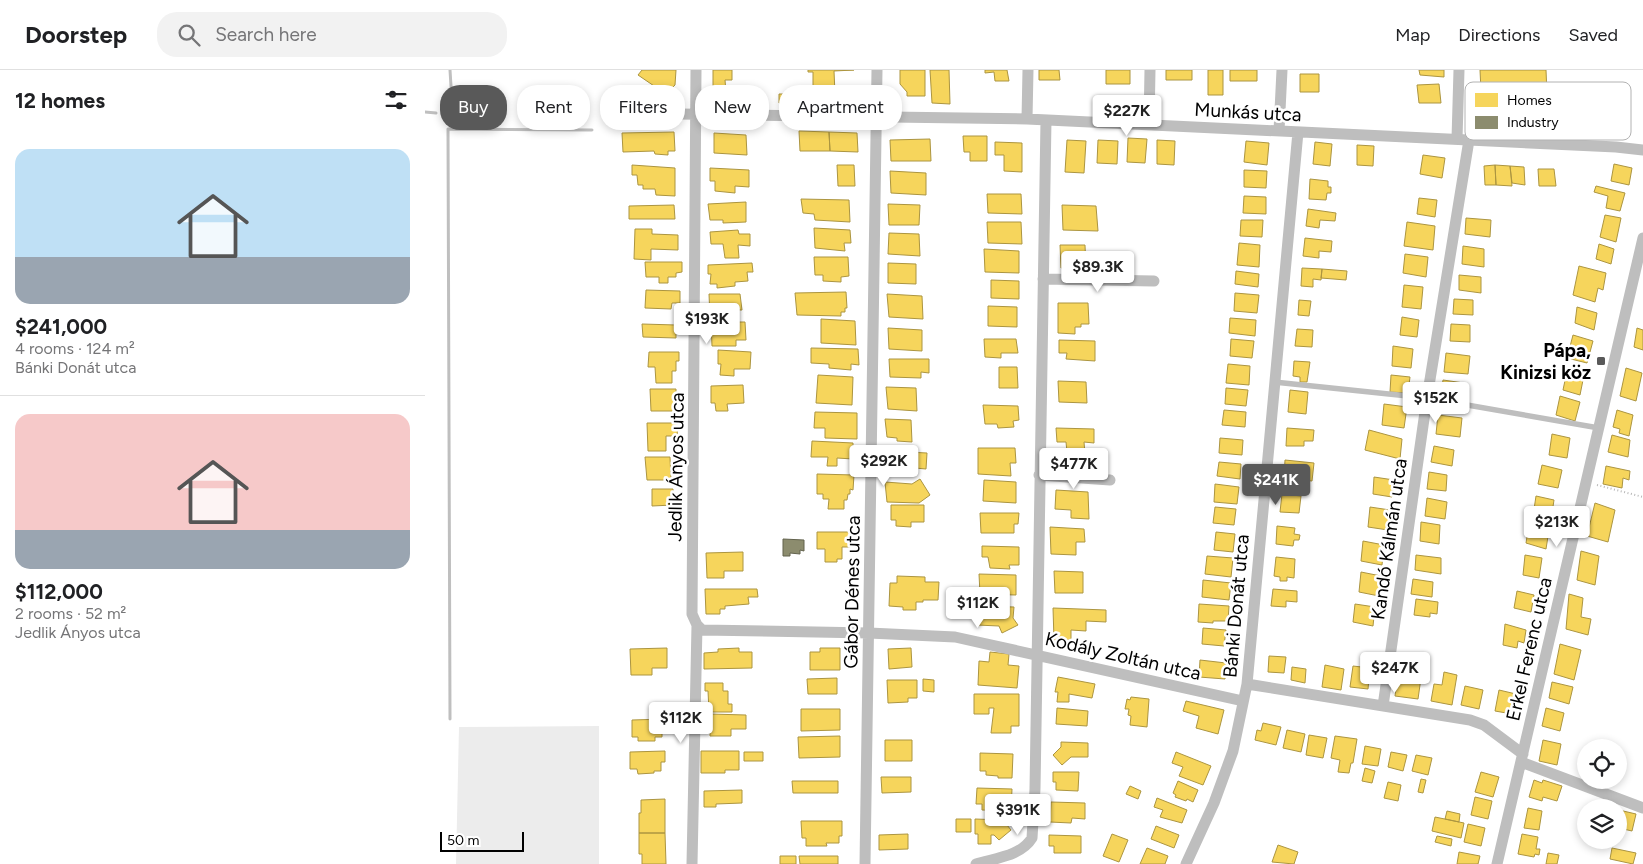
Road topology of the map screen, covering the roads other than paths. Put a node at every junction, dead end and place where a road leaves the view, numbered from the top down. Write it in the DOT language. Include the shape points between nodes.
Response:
graph roads {
  1 [pos="696,70"];
  2 [pos="877,70"];
  3 [pos="1028,70"];
  4 [pos="1150,70"];
  5 [pos="1282,70"];
  6 [pos="1459,70"];
  7 [pos="696,85"];
  8 [pos="877,85"];
  9 [pos="902,116"];
  10 [pos="1027,119"];
  11 [pos="1046,120"];
  12 [pos="1149,125"];
  13 [pos="696,130"];
  14 [pos="877,130"];
  15 [pos="1279,131"];
  16 [pos="1298,132"];
  17 [pos="1457,140"];
  18 [pos="1469,140"];
  19 [pos="1643,150"];
  20 [pos="1643,238"];
  21 [pos="1043,279"];
  22 [pos="1154,282"];
  23 [pos="1274,382"];
  24 [pos="1427,398"];
  25 [pos="1599,428"];
  26 [pos="1039,475"];
  27 [pos="1110,480"];
  28 [pos="697,625"];
  29 [pos="869,632"];
  30 [pos="1036,655"];
  31 [pos="1247,684"];
  32 [pos="1243,701"];
  33 [pos="1383,706"];
  34 [pos="1522,758"];
  35 [pos="1643,808"];
  36 [pos="865,861"];
  37 [pos="692,864"];
  38 [pos="977,864"];
  39 [pos="1186,864"];
  40 [pos="1497,864"];
  1 -- 7 [label="street, Jedlik Ányos utca"];
  2 -- 8 [label="street, Gábor Dénes utca"];
  3 -- 10 [label="street"];
  4 -- 12 [label="street"];
  5 -- 15 [label="street"];
  6 -- 17 [label="street"];
  9 -- 10 [label="street, Munkás utca"];
  10 -- 11 [label="street, Munkás utca"];
  11 -- 12 [label="street, Munkás utca"];
  11 -- 21 [label="street"];
  12 -- 15 [label="street, Munkás utca"];
  13 -- 28 [label="street, Jedlik Ányos utca" via="692,614"];
  14 -- 29 [label="street, Gábor Dénes utca"];
  15 -- 16 [label="street, Munkás utca"];
  16 -- 17 [label="street, Munkás utca"];
  16 -- 23 [label="street, Bánki Donát utca"];
  17 -- 18 [label="street, Munkás utca"];
  18 -- 19 [label="street, Munkás utca"];
  18 -- 24 [label="street, Kandó Kálmán utca"];
  20 -- 25 [label="street, Erkel Ferenc utca"];
  21 -- 22 [label="street"];
  21 -- 26 [label="street"];
  23 -- 24 [label="lane"];
  23 -- 31 [label="street, Bánki Donát utca"];
  24 -- 25 [label="lane"];
  24 -- 33 [label="street, Kandó Kálmán utca"];
  25 -- 34 [label="street, Erkel Ferenc utca"];
  26 -- 27 [label="street"];
  26 -- 30 [label="street"];
  28 -- 29 [label="street, Kodály Zoltán utca" via="702,630"];
  28 -- 37 [label="street, Jedlik Ányos utca"];
  29 -- 30 [label="street, Kodály Zoltán utca" via="955,638"];
  29 -- 36 [label="street, Gábor Dénes utca"];
  30 -- 32 [label="street, Kodály Zoltán utca"];
  30 -- 38 [label="street" via="1032,838 1021,851"];
  31 -- 32 [label="street, Bánki Donát utca"];
  31 -- 33 [label="street"];
  32 -- 39 [label="street, Bánki Donát utca" via="1233,751"];
  33 -- 34 [label="street" via="1484,725"];
  34 -- 35 [label="street"];
  34 -- 40 [label="street, Erkel Ferenc utca"];
}
